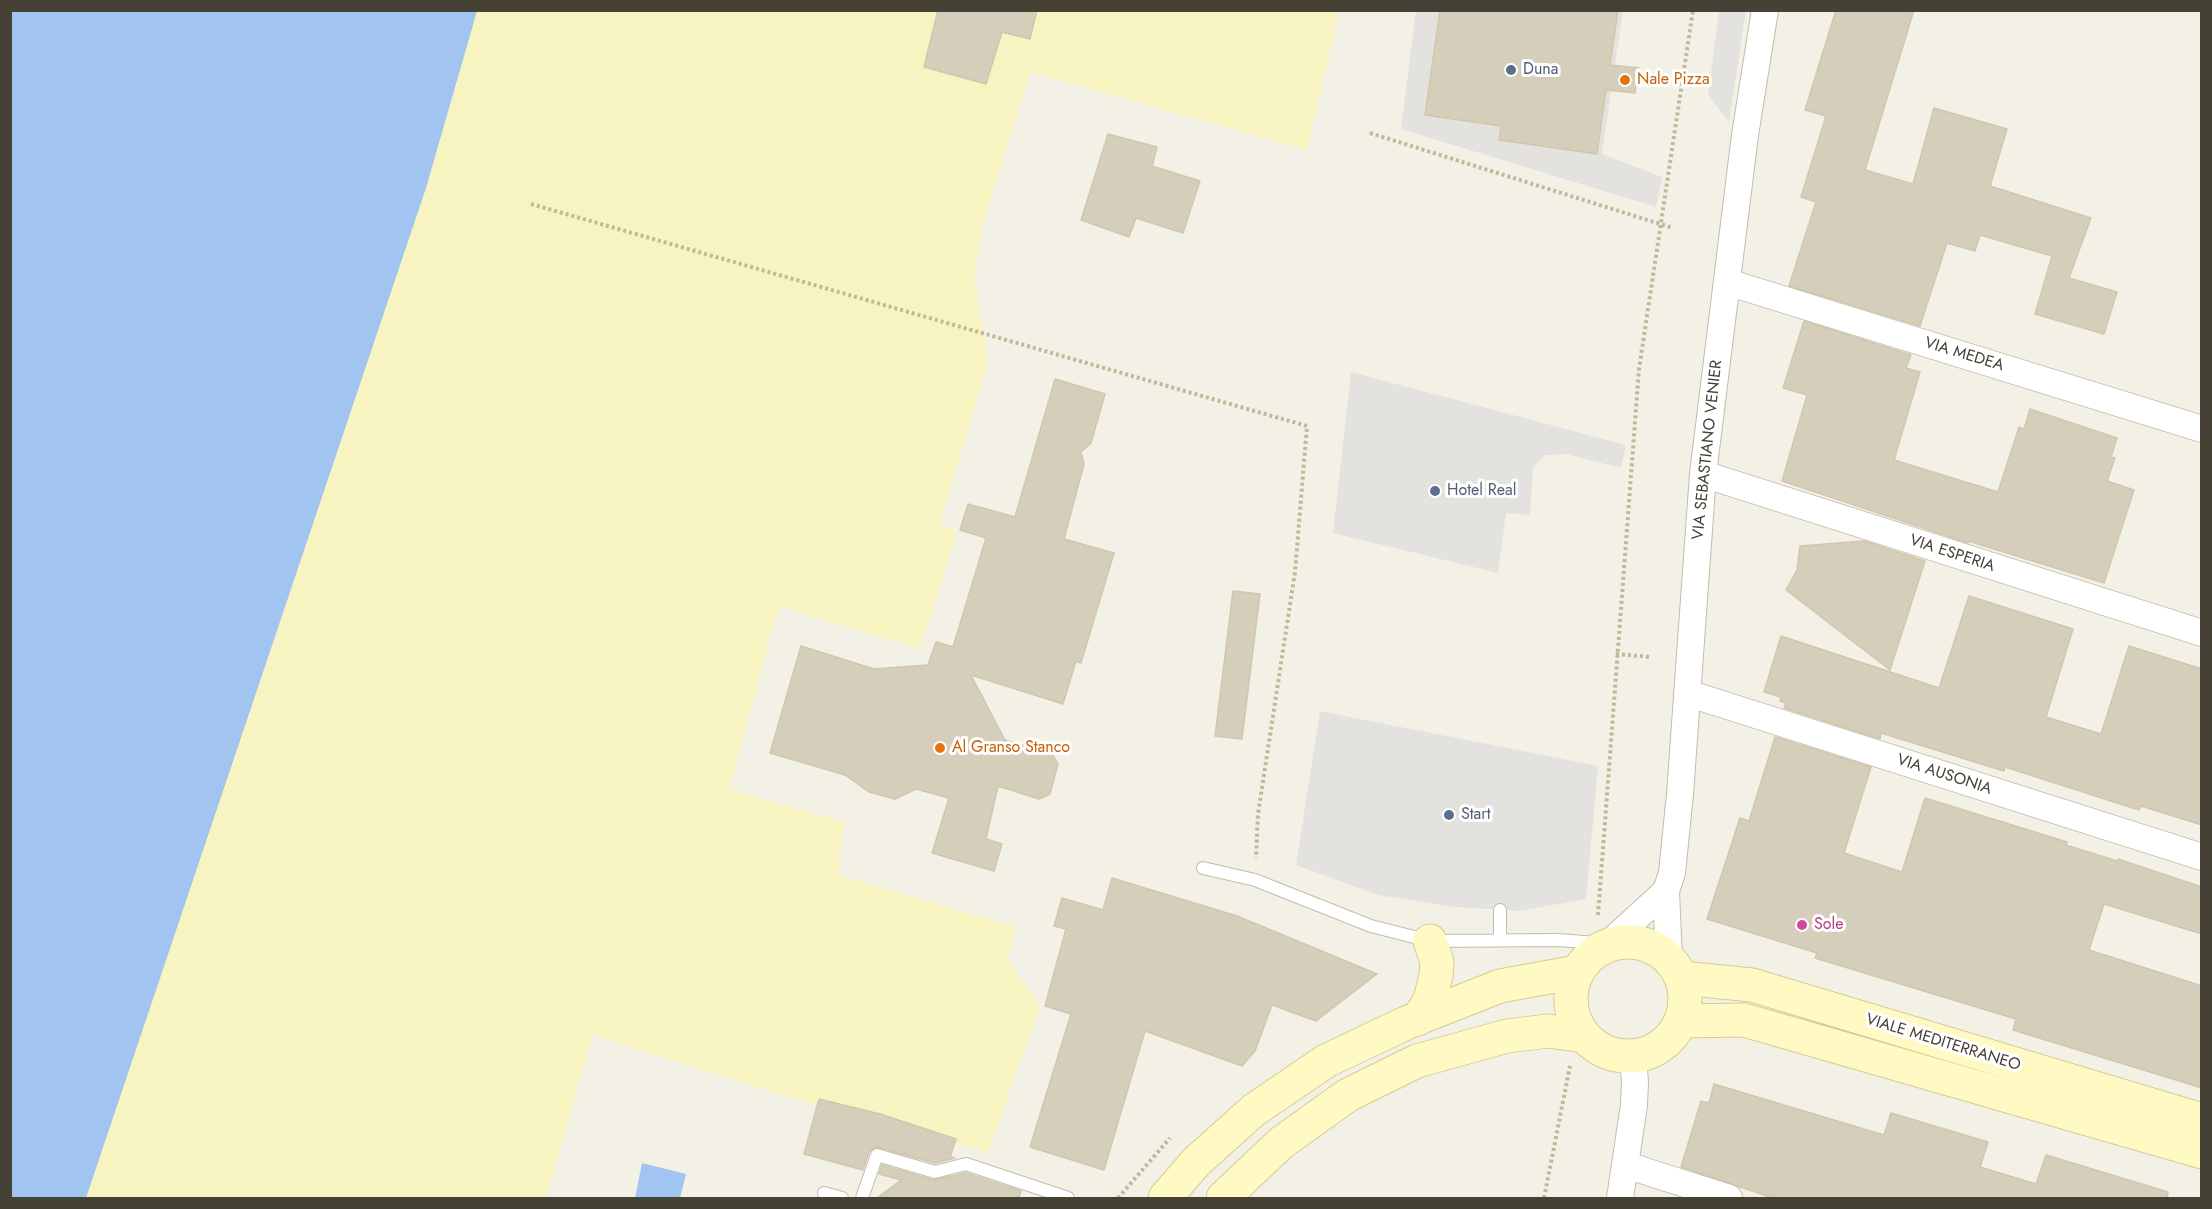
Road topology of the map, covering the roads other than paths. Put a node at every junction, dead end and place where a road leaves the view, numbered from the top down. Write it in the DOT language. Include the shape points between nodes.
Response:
graph roads {
  1 [pos="1765,10"];
  2 [pos="1727,282"];
  3 [pos="2202,429"];
  4 [pos="1703,474"];
  5 [pos="2202,633"];
  6 [pos="1687,693"];
  7 [pos="2202,857"];
  8 [pos="1203,868"];
  9 [pos="1666,891"];
  10 [pos="1500,910"];
  11 [pos="1500,940"];
  12 [pos="1430,941"];
  13 [pos="1608,944"];
  14 [pos="1676,969"];
  15 [pos="1577,972"];
  16 [pos="1418,1019"];
  17 [pos="1682,1021"];
  18 [pos="1584,1036"];
  19 [pos="1633,1057"];
  20 [pos="2202,1120"];
  21 [pos="2202,1152"];
  22 [pos="1626,1166"];
  23 [pos="824,1193"];
  24 [pos="842,1198"];
  25 [pos="862,1198"];
  26 [pos="1068,1198"];
  27 [pos="1165,1198"];
  28 [pos="1223,1198"];
  29 [pos="1620,1198"];
  30 [pos="1729,1198"];
  1 -- 2 [label="street, VIA SEBASTIANO VENIER"];
  2 -- 3 [label="street, VIA MEDEA"];
  2 -- 4 [label="street, VIA SEBASTIANO VENIER"];
  4 -- 5 [label="street, VIA ESPERIA"];
  4 -- 6 [label="street, VIA SEBASTIANO VENIER"];
  6 -- 7 [label="street, VIA AUSONIA"];
  6 -- 9 [label="street, VIA SEBASTIANO VENIER" via="1672,873"];
  8 -- 12 [label="lane" via="1255,880 1371,926"];
  9 -- 13 [label="street"];
  9 -- 14 [label="street, VIA SEBASTIANO VENIER"];
  10 -- 11 [label="lane"];
  11 -- 12 [label="lane"];
  11 -- 13 [label="lane"];
  12 -- 16 [label="street" via="1437,962 1436,976 1430,1000"];
  13 -- 14 [label="street" via="1641,943 1656,949"];
  13 -- 15 [label="street"];
  14 -- 17 [label="street" via="1685,1007"];
  14 -- 20 [label="street, VIALE MEDITERRANEO" via="1752,985"];
  15 -- 16 [label="street" via="1500,986"];
  15 -- 18 [label="street" via="1570,1005"];
  16 -- 27 [label="street" via="1326,1061 1254,1110 1196,1162"];
  17 -- 19 [label="street" via="1663,1046"];
  17 -- 21 [label="street, VIALE MEDITERRANEO" via="1744,1020"];
  18 -- 19 [label="street" via="1598,1048"];
  18 -- 28 [label="street" via="1548,1031 1507,1036 1417,1061 1348,1095 1281,1143"];
  19 -- 22 [label="street" via="1635,1082"];
  22 -- 29 [label="street"];
  22 -- 30 [label="street"];
  23 -- 24 [label="lane"];
  25 -- 26 [label="lane" via="877,1155 935,1172 966,1164"];
}
